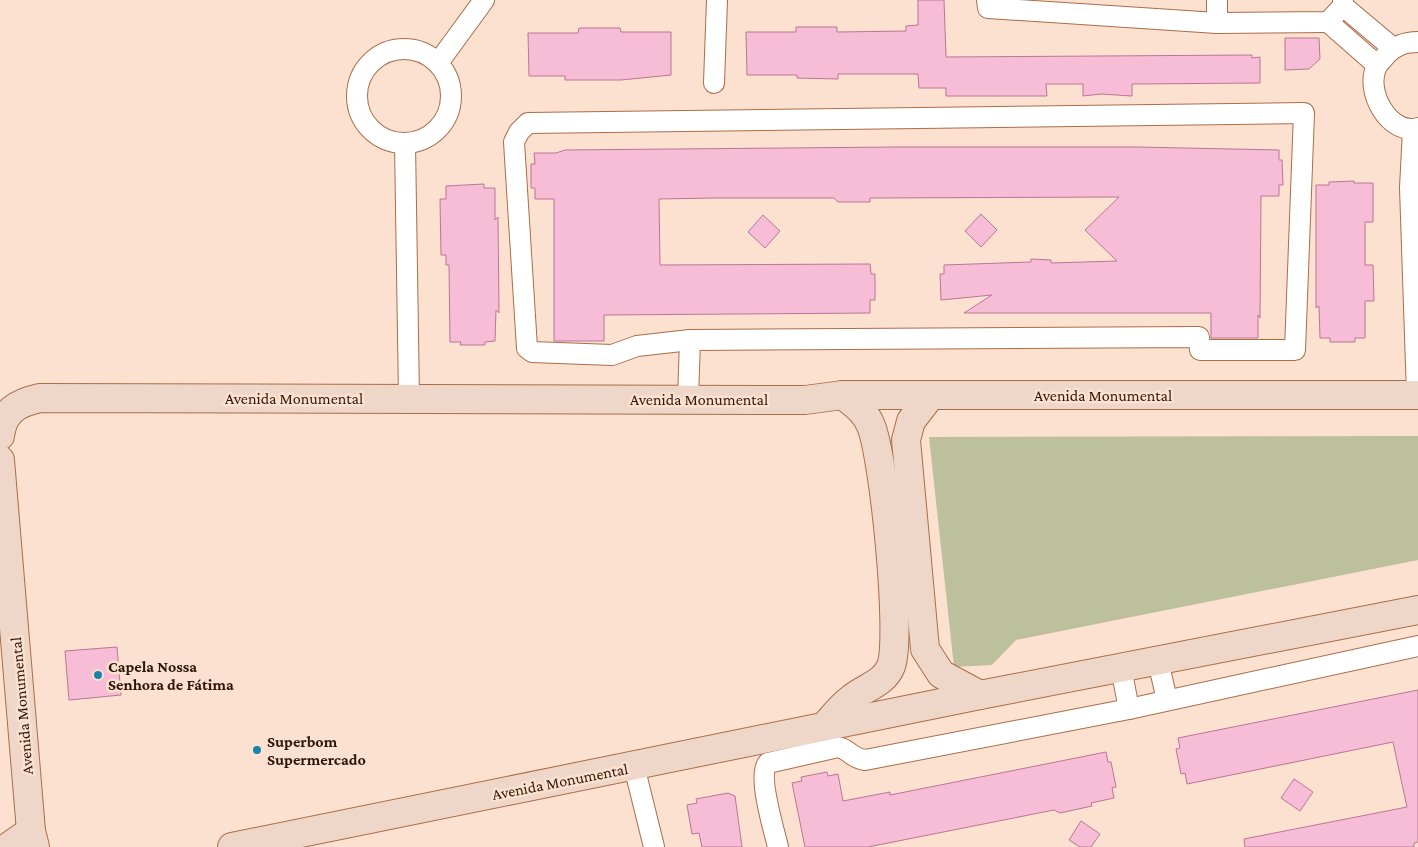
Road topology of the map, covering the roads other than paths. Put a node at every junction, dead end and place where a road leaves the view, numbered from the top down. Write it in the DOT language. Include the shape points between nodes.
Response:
graph roads {
  1 [pos="484,0"];
  2 [pos="716,0"];
  3 [pos="988,0"];
  4 [pos="1217,0"];
  5 [pos="1343,3"];
  6 [pos="1111,8"];
  7 [pos="1328,22"];
  8 [pos="1217,23"];
  9 [pos="1418,42"];
  10 [pos="1393,48"];
  11 [pos="438,63"];
  12 [pos="1377,65"];
  13 [pos="714,82"];
  14 [pos="1416,129"];
  15 [pos="404,143"];
  16 [pos="690,340"];
  17 [pos="931,394"];
  18 [pos="843,395"];
  19 [pos="1417,395"];
  20 [pos="409,398"];
  21 [pos="688,399"];
  22 [pos="5,408"];
  23 [pos="0,436"];
  24 [pos="0,460"];
  25 [pos="1418,610"];
  26 [pos="1418,646"];
  27 [pos="1158,661"];
  28 [pos="1121,668"];
  29 [pos="980,695"];
  30 [pos="1167,700"];
  31 [pos="1128,709"];
  32 [pos="825,726"];
  33 [pos="634,766"];
  34 [pos="33,839"];
  35 [pos="8,847"];
  36 [pos="232,847"];
  37 [pos="654,847"];
  38 [pos="778,847"];
  1 -- 11 [label="street"];
  2 -- 13 [label="street"];
  3 -- 6 [label="street" via="988,8"];
  4 -- 8 [label="street"];
  5 -- 7 [label="street"];
  5 -- 10 [label="street"];
  6 -- 8 [label="street"];
  7 -- 8 [label="street"];
  7 -- 12 [label="street"];
  9 -- 10 [label="street" via="1407,42"];
  10 -- 12 [label="street"];
  11 -- 15 [label="street" via="448,78 451,96 448,114 438,129 423,140"];
  11 -- 15 [label="street" via="418,51 395,50 374,59 360,78 357,101 365,122 382,138"];
  12 -- 14 [label="street" via="1374,92 1382,112 1399,125"];
  14 -- 19 [label="street" via="1410,188"];
  15 -- 20 [label="street"];
  16 -- 16 [label="street" via="1199,336 1200,350 1296,350 1304,113 528,123 514,142 527,348 532,352 612,355 636,346"];
  16 -- 21 [label="street"];
  17 -- 18 [label="street, Avenida Monumental"];
  17 -- 19 [label="street, Avenida Monumental"];
  17 -- 29 [label="street" via="910,421 906,440 925,649 942,674"];
  18 -- 21 [label="street, Avenida Monumental" via="805,400"];
  18 -- 32 [label="street" via="862,410 876,442 889,541 895,649 882,680 851,698"];
  20 -- 21 [label="street, Avenida Monumental"];
  20 -- 22 [label="street, Avenida Monumental" via="40,398"];
  22 -- 23 [label="street, Avenida Monumental"];
  24 -- 34 [label="street, Avenida Monumental"];
  25 -- 27 [label="street, Avenida Monumental"];
  26 -- 30 [label="street"];
  27 -- 28 [label="street, Avenida Monumental"];
  27 -- 30 [label="street"];
  28 -- 29 [label="street, Avenida Monumental"];
  28 -- 31 [label="street"];
  29 -- 32 [label="street, Avenida Monumental"];
  30 -- 31 [label="street"];
  31 -- 38 [label="street" via="865,760 853,757 838,747 768,763 764,782"];
  32 -- 33 [label="street, Avenida Monumental"];
  33 -- 36 [label="street, Avenida Monumental"];
  33 -- 37 [label="street"];
  34 -- 35 [label="street, Avenida Monumental"];
}
